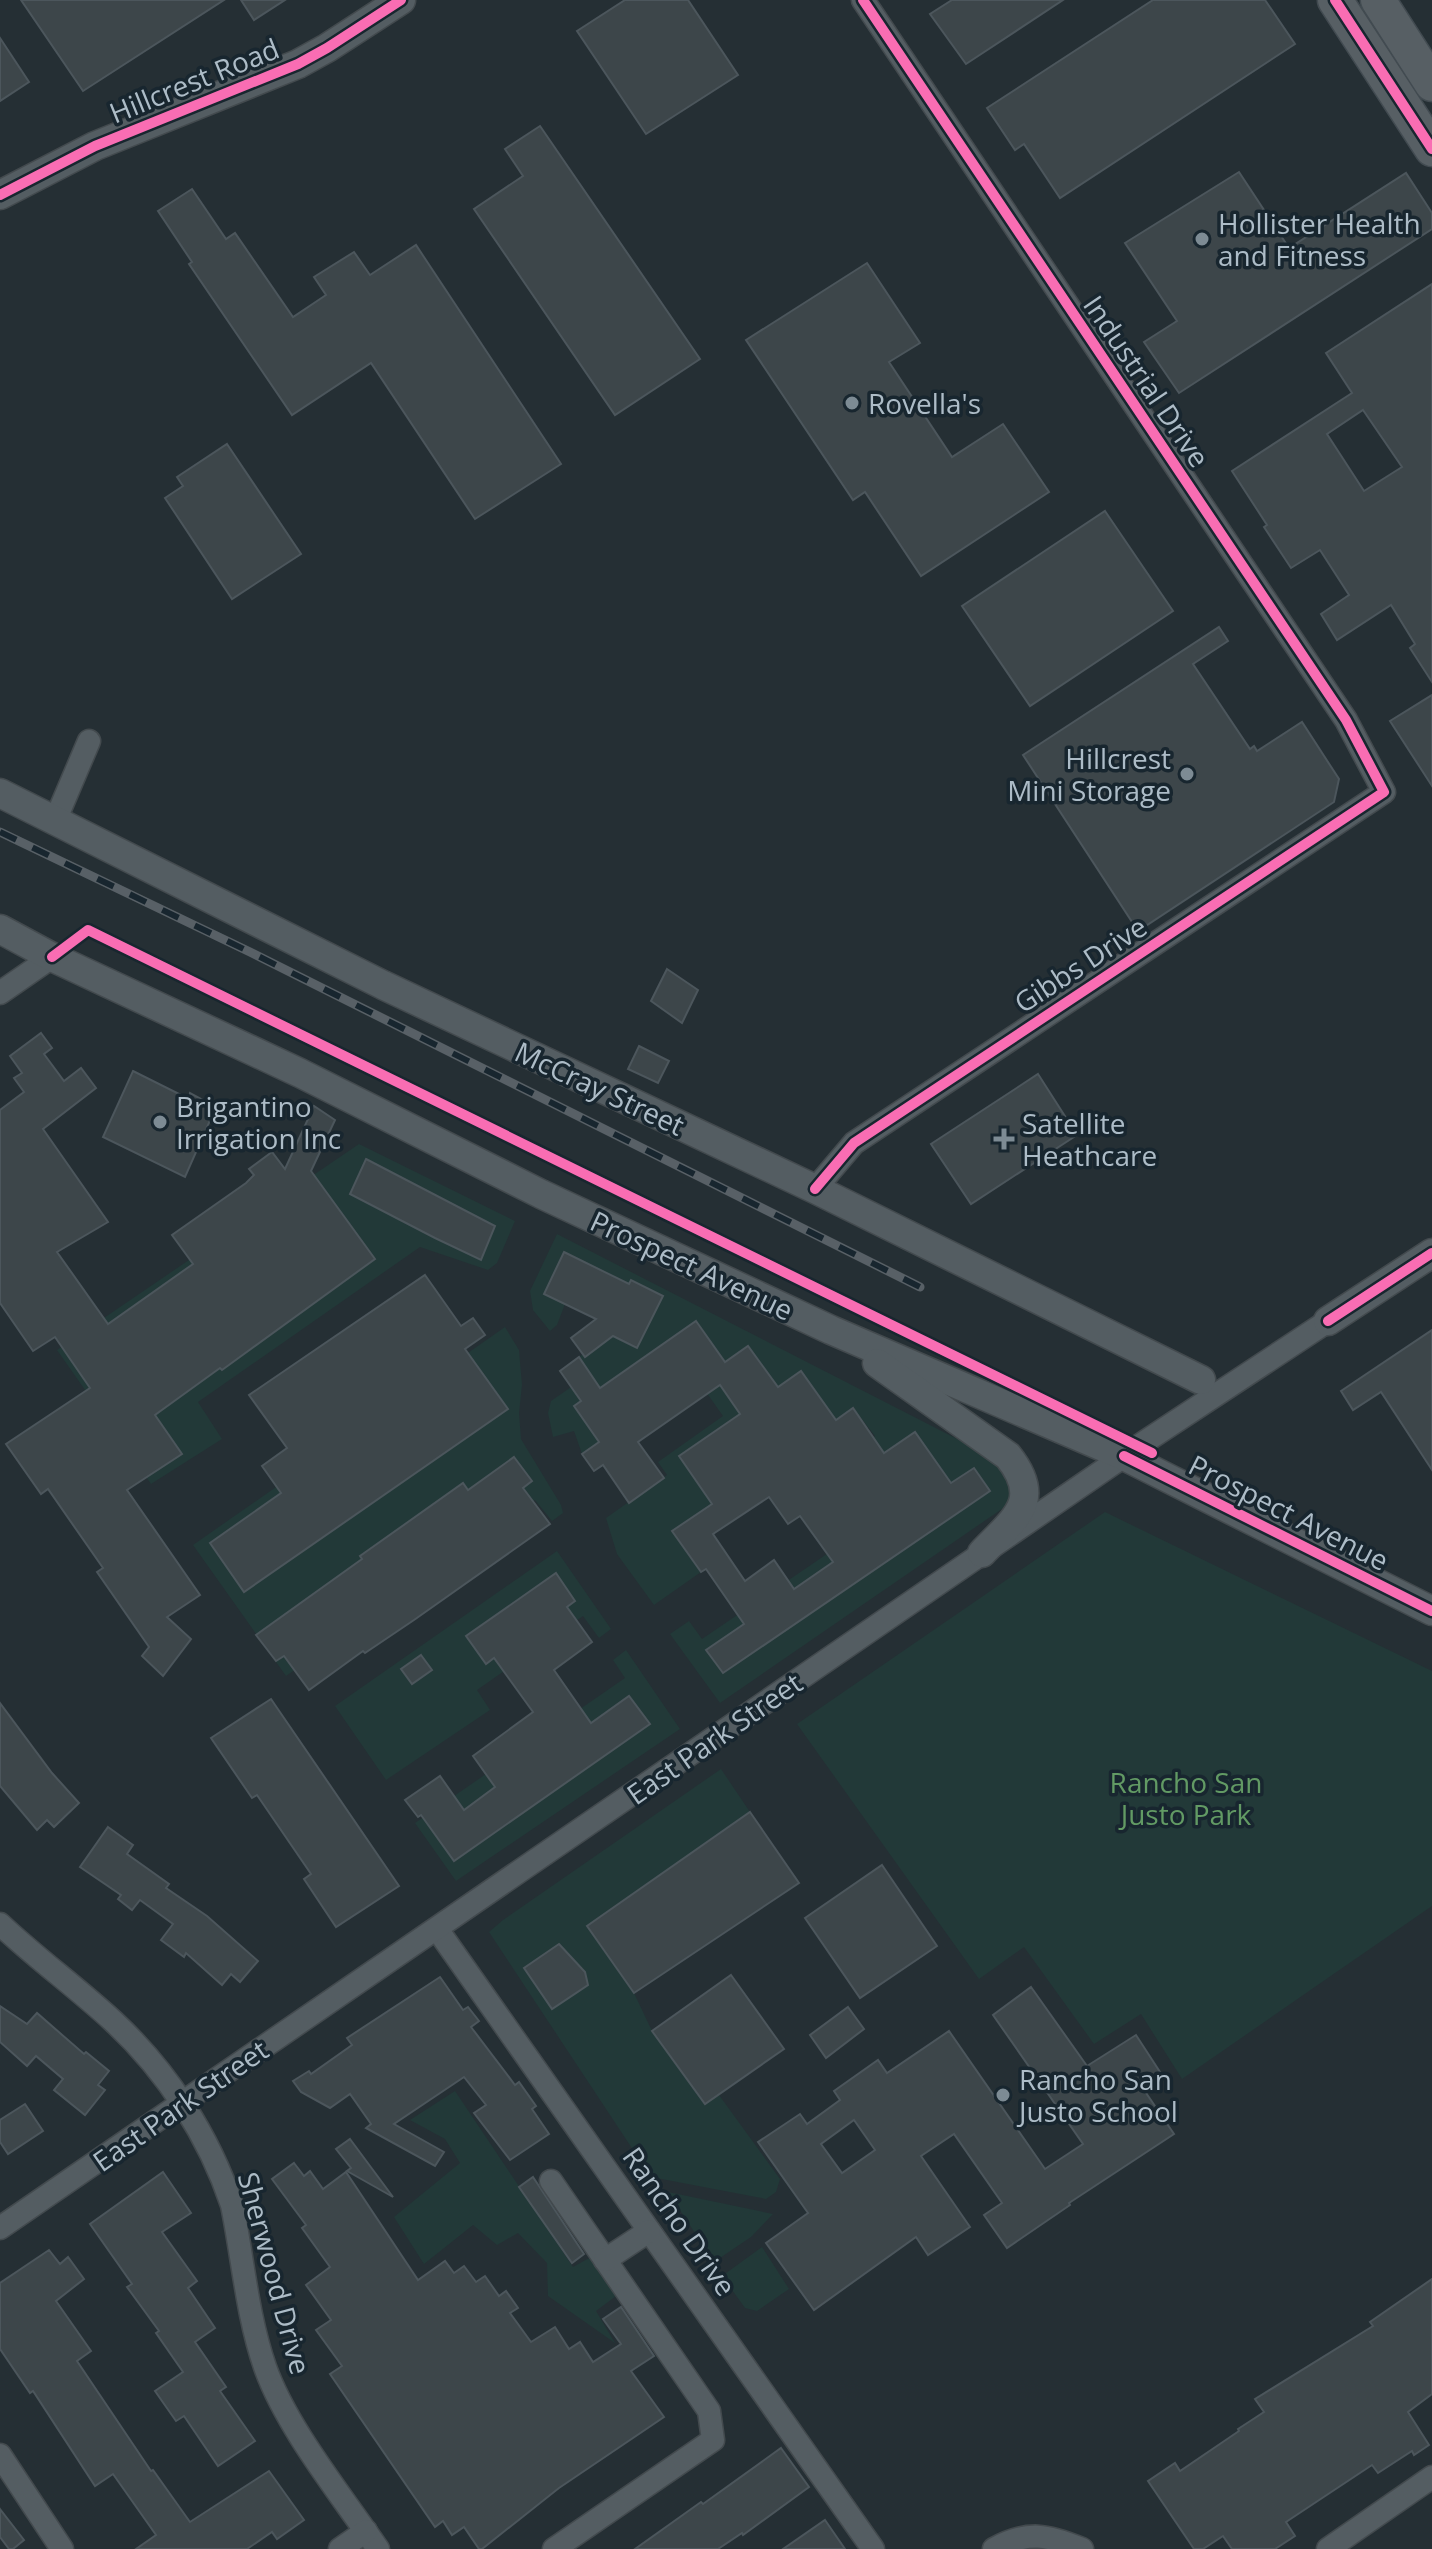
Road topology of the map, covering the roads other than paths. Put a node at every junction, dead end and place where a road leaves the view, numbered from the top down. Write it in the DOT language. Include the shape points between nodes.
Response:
graph roads {
  1 [pos="401,0"];
  2 [pos="863,0"];
  3 [pos="1335,0"];
  4 [pos="1378,0"];
  5 [pos="1432,84"];
  6 [pos="1432,149"];
  7 [pos="0,195"];
  8 [pos="89,741"];
  9 [pos="1384,792"];
  10 [pos="0,793"];
  11 [pos="55,821"];
  12 [pos="0,929"];
  13 [pos="52,957"];
  14 [pos="0,993"];
  15 [pos="815,1189"];
  16 [pos="1432,1253"];
  17 [pos="1328,1321"];
  18 [pos="831,1330"];
  19 [pos="1201,1380"];
  20 [pos="1124,1456"];
  21 [pos="982,1553"];
  22 [pos="1432,1611"];
  23 [pos="0,1924"];
  24 [pos="437,1929"];
  25 [pos="183,2104"];
  26 [pos="551,2181"];
  27 [pos="0,2228"];
  28 [pos="649,2231"];
  29 [pos="605,2260"];
  30 [pos="0,2455"];
  31 [pos="1432,2477"];
  32 [pos="372,2540"];
  33 [pos="62,2549"];
  34 [pos="340,2549"];
  35 [pos="554,2549"];
  36 [pos="873,2549"];
  37 [pos="994,2549"];
  38 [pos="1082,2549"];
  39 [pos="1328,2549"];
  1 -- 7 [label="street, Hillcrest Road" via="298,64 95,146"];
  2 -- 9 [label="street, Industrial Drive" via="1346,720"];
  3 -- 6 [label="main road"];
  4 -- 5 [label="main road"];
  8 -- 11 [label="street"];
  9 -- 15 [label="street, Gibbs Drive" via="854,1143"];
  10 -- 11 [label="street, McCray Street"];
  11 -- 15 [label="street, McCray Street" via="383,985"];
  12 -- 13 [label="street, Prospect Avenue"];
  13 -- 14 [label="street"];
  13 -- 18 [label="street, Prospect Avenue"];
  15 -- 19 [label="street, McCray Street"];
  16 -- 17 [label="street, East Park Street"];
  17 -- 20 [label="street, East Park Street"];
  18 -- 20 [label="street, Prospect Avenue"];
  18 -- 21 [label="street" via="1008,1456 1020,1472 1022,1505"];
  20 -- 21 [label="street, East Park Street"];
  20 -- 22 [label="street, Prospect Avenue"];
  21 -- 24 [label="street, East Park Street"];
  23 -- 25 [label="street, Sherwood Drive" via="112,2020"];
  24 -- 25 [label="street, East Park Street"];
  24 -- 28 [label="street, Rancho Drive"];
  25 -- 27 [label="street, East Park Street"];
  25 -- 32 [label="street, Sherwood Drive" via="232,2205 253,2323 277,2396"];
  26 -- 29 [label="street"];
  28 -- 29 [label="street"];
  28 -- 36 [label="street, Rancho Drive"];
  29 -- 35 [label="street" via="709,2411 713,2440"];
  30 -- 33 [label="street"];
  31 -- 39 [label="street"];
  32 -- 34 [label="street"];
  37 -- 38 [label="street" via="1036,2535"];
}
